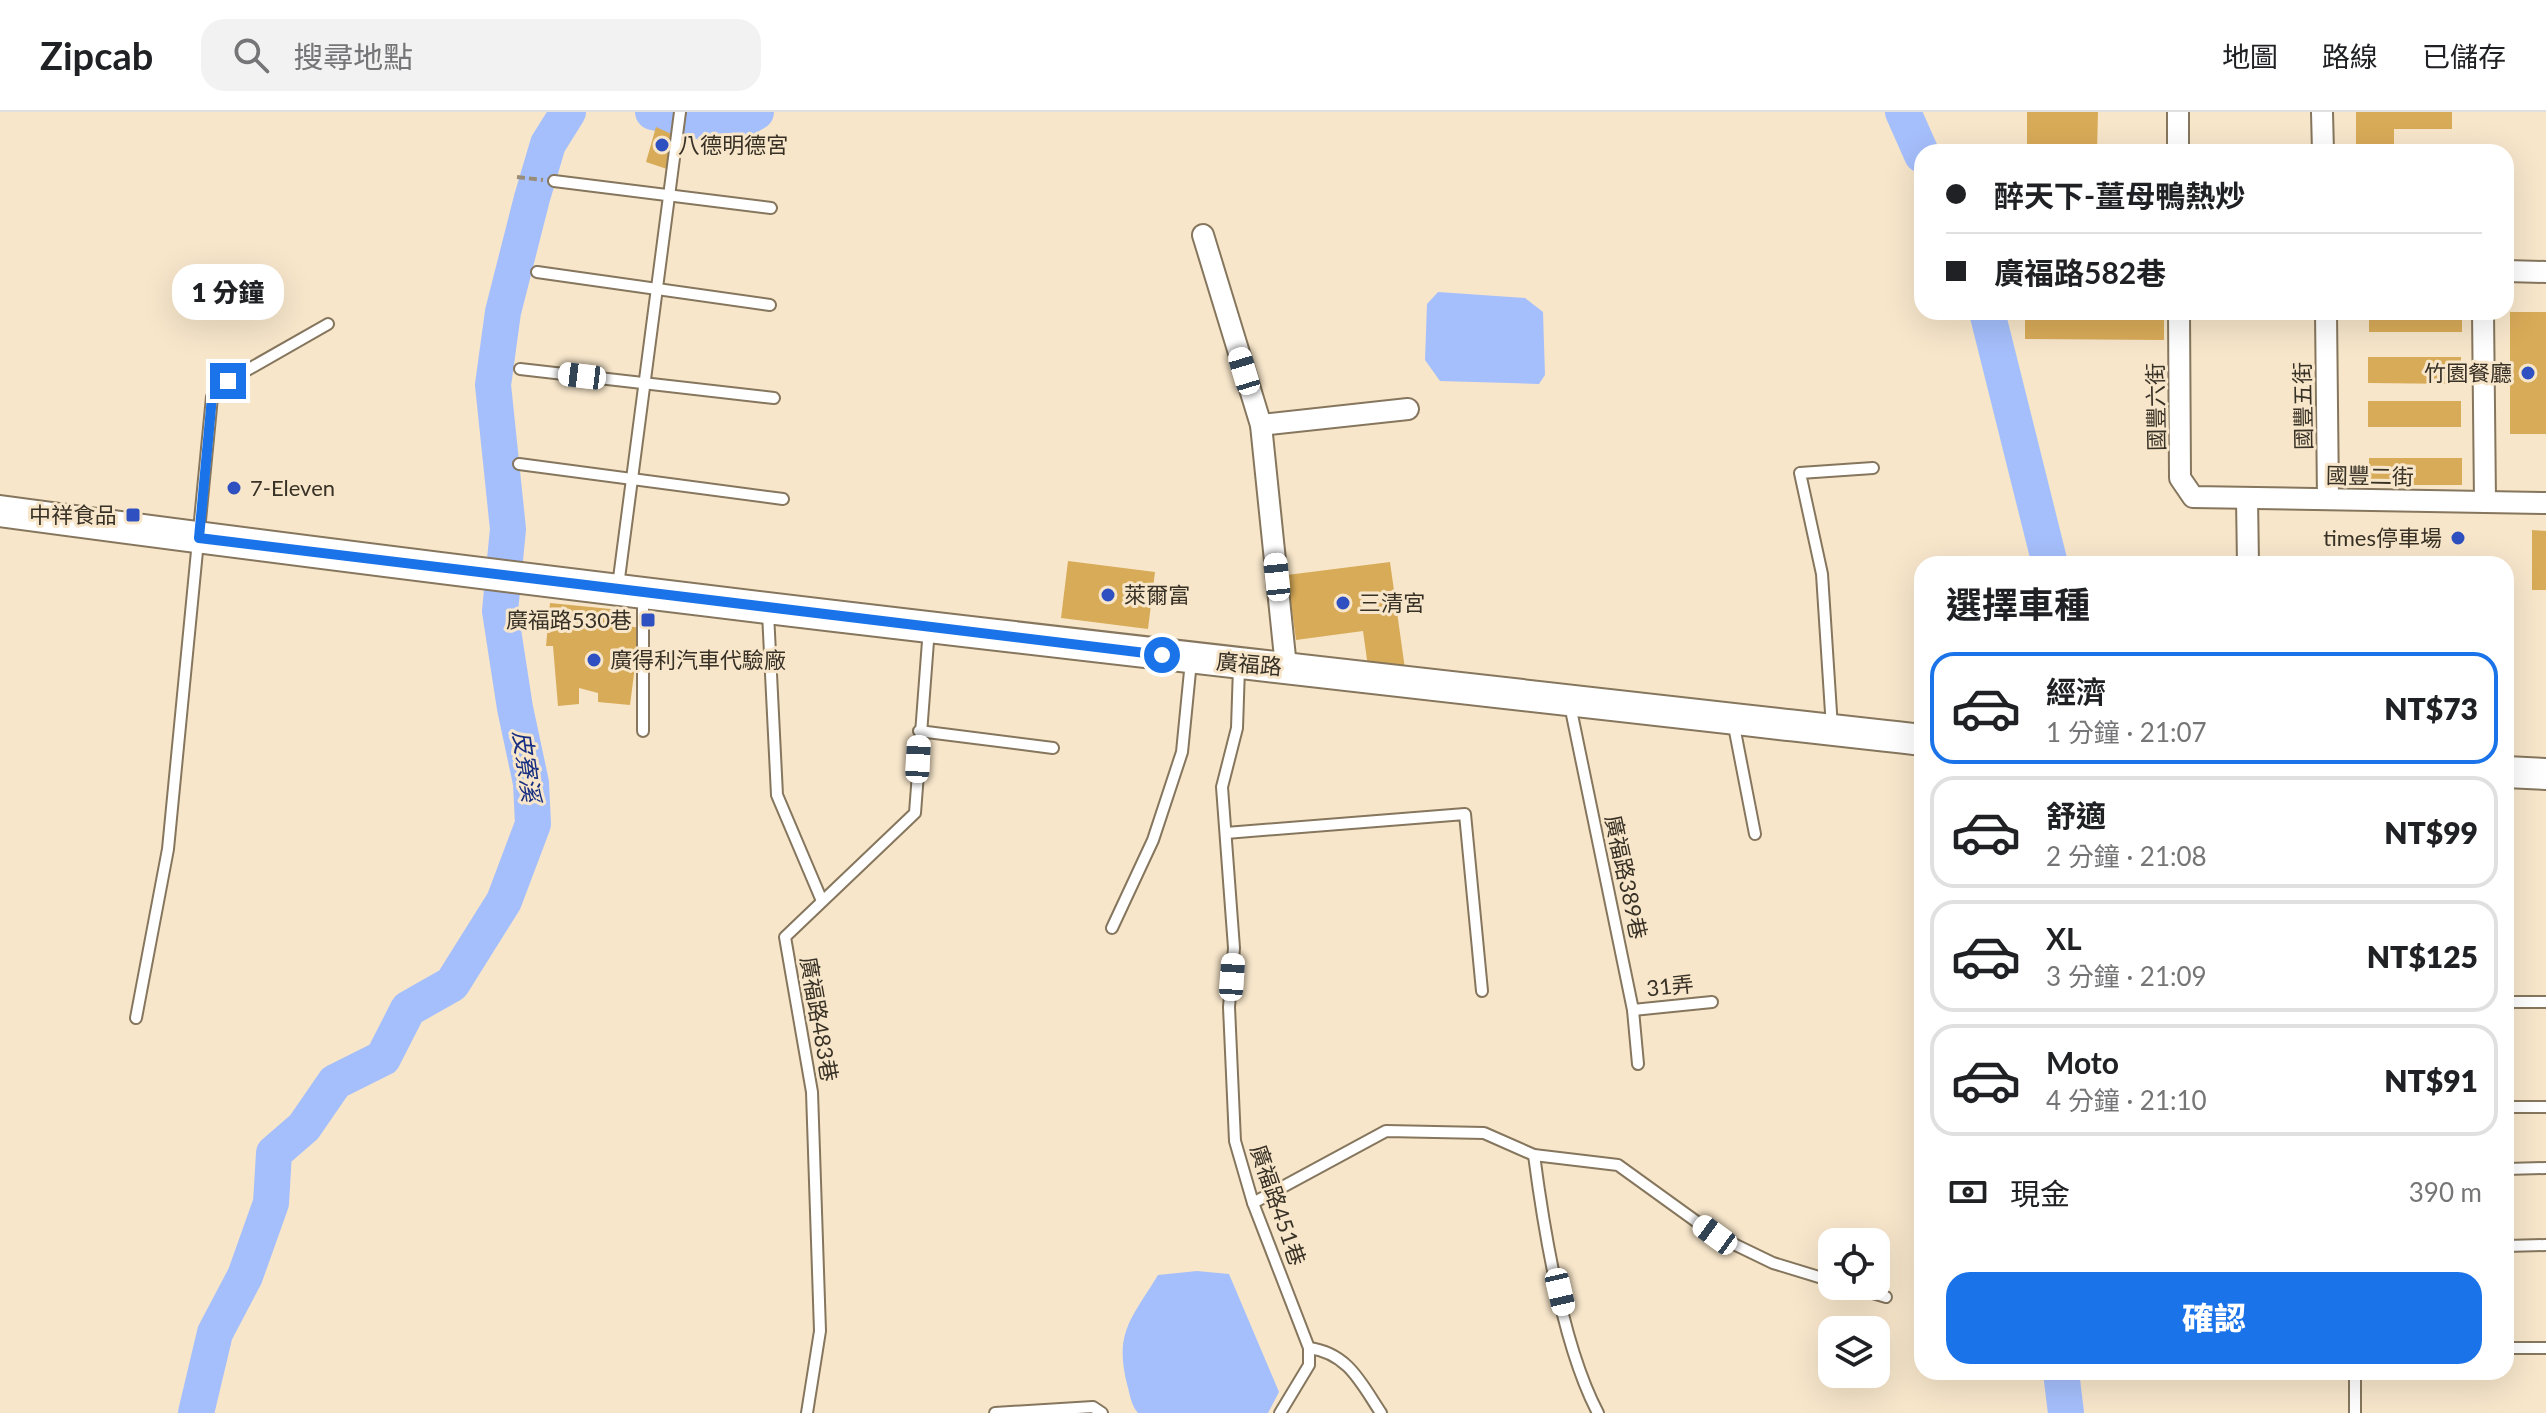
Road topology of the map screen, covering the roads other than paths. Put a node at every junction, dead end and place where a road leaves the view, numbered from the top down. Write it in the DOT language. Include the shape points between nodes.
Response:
graph roads {
  1 [pos="680,112"];
  2 [pos="2178,112"];
  3 [pos="2322,112"];
  4 [pos="2178,144"];
  5 [pos="2323,144"];
  6 [pos="554,181"];
  7 [pos="669,195"];
  8 [pos="771,208"];
  9 [pos="1203,235"];
  10 [pos="2514,271"];
  11 [pos="537,272"];
  12 [pos="2546,272"];
  13 [pos="657,291"];
  14 [pos="770,305"];
  15 [pos="2179,320"];
  16 [pos="2326,320"];
  17 [pos="2483,320"];
  18 [pos="328,324"];
  19 [pos="520,369"];
  20 [pos="645,383"];
  21 [pos="774,398"];
  22 [pos="1408,409"];
  23 [pos="1261,425"];
  24 [pos="519,464"];
  25 [pos="1873,468"];
  26 [pos="632,477"];
  27 [pos="2193,497"];
  28 [pos="2247,498"];
  29 [pos="783,499"];
  30 [pos="2328,499"];
  31 [pos="2485,502"];
  32 [pos="2546,503"];
  33 [pos="0,511"];
  34 [pos="199,538"];
  35 [pos="2248,556"];
  36 [pos="630,590"];
  37 [pos="768,606"];
  38 [pos="929,626"];
  39 [pos="1191,659"];
  40 [pos="1240,663"];
  41 [pos="1286,667"];
  42 [pos="1569,699"];
  43 [pos="1733,719"];
  44 [pos="1832,730"];
  45 [pos="643,731"];
  46 [pos="919,731"];
  47 [pos="1914,739"];
  48 [pos="1053,748"];
  49 [pos="2514,772"];
  50 [pos="2546,774"];
  51 [pos="1226,833"];
  52 [pos="1755,834"];
  53 [pos="822,901"];
  54 [pos="1112,928"];
  55 [pos="1482,991"];
  56 [pos="1712,1002"];
  57 [pos="2514,1002"];
  58 [pos="2546,1002"];
  59 [pos="1633,1010"];
  60 [pos="136,1018"];
  61 [pos="1638,1064"];
  62 [pos="2514,1107"];
  63 [pos="2546,1107"];
  64 [pos="1534,1155"];
  65 [pos="2546,1168"];
  66 [pos="2514,1169"];
  67 [pos="1253,1203"];
  68 [pos="2546,1245"];
  69 [pos="2514,1246"];
  70 [pos="1818,1277"];
  71 [pos="1309,1348"];
  72 [pos="2514,1348"];
  73 [pos="2546,1348"];
  74 [pos="2355,1380"];
  75 [pos="807,1413"];
  76 [pos="995,1413"];
  77 [pos="1102,1413"];
  78 [pos="1280,1413"];
  79 [pos="1381,1413"];
  80 [pos="1598,1413"];
  81 [pos="2355,1413"];
  1 -- 7 [label="lane"];
  2 -- 4 [label="street"];
  3 -- 5 [label="street"];
  6 -- 7 [label="lane"];
  7 -- 8 [label="lane"];
  7 -- 13 [label="lane"];
  9 -- 23 [label="street"];
  10 -- 12 [label="street"];
  11 -- 13 [label="lane"];
  13 -- 14 [label="lane"];
  13 -- 20 [label="lane"];
  15 -- 27 [label="street, 國豐六街" via="2180,478"];
  16 -- 30 [label="street, 國豐五街"];
  17 -- 31 [label="street"];
  18 -- 34 [label="lane" via="228,381 212,397"];
  19 -- 20 [label="lane"];
  20 -- 21 [label="lane"];
  20 -- 26 [label="lane"];
  22 -- 23 [label="street"];
  23 -- 41 [label="street"];
  24 -- 26 [label="lane"];
  25 -- 44 [label="lane" via="1800,473 1822,574"];
  26 -- 29 [label="lane"];
  26 -- 36 [label="lane"];
  27 -- 28 [label="street, 國豐二街"];
  28 -- 30 [label="street, 國豐二街"];
  28 -- 35 [label="street"];
  30 -- 31 [label="street, 國豐二街"];
  31 -- 32 [label="street, 國豐二街"];
  33 -- 34 [label="street"];
  34 -- 36 [label="street, 廣福路"];
  34 -- 60 [label="lane" via="168,849"];
  36 -- 37 [label="street, 廣福路"];
  36 -- 45 [label="lane"];
  37 -- 38 [label="street, 廣福路"];
  37 -- 53 [label="lane" via="777,795"];
  38 -- 39 [label="street, 廣福路"];
  38 -- 46 [label="lane, 廣福路483巷"];
  39 -- 40 [label="street, 廣福路"];
  39 -- 54 [label="lane" via="1182,752 1153,840"];
  40 -- 41 [label="street, 廣福路"];
  40 -- 51 [label="lane, 廣福路451巷" via="1237,728 1222,787"];
  41 -- 42 [label="street, 廣福路"];
  42 -- 43 [label="street, 廣福路"];
  42 -- 59 [label="lane, 廣福路389巷"];
  43 -- 44 [label="street, 廣福路"];
  43 -- 52 [label="lane"];
  44 -- 47 [label="street, 廣福路"];
  46 -- 48 [label="lane"];
  46 -- 53 [label="lane, 廣福路483巷" via="915,813"];
  49 -- 50 [label="street"];
  51 -- 55 [label="lane" via="1465,814"];
  51 -- 67 [label="lane, 廣福路451巷" via="1234,948 1229,1007 1235,1141"];
  53 -- 75 [label="lane, 廣福路483巷" via="785,937 812,1092 820,1331"];
  56 -- 59 [label="lane, 31弄"];
  57 -- 58 [label="lane"];
  59 -- 61 [label="lane, 廣福路389巷"];
  62 -- 63 [label="lane"];
  64 -- 67 [label="lane" via="1484,1133 1386,1131"];
  64 -- 70 [label="lane" via="1618,1165 1715,1235 1773,1263"];
  64 -- 80 [label="lane" via="1573,1346 1584,1387"];
  65 -- 66 [label="lane"];
  67 -- 71 [label="lane, 廣福路451巷"];
  68 -- 69 [label="lane"];
  71 -- 78 [label="lane" via="1309,1365"];
  71 -- 79 [label="lane" via="1332,1351"];
  72 -- 73 [label="lane"];
  74 -- 81 [label="lane"];
  76 -- 77 [label="lane" via="1093,1407"];
}
